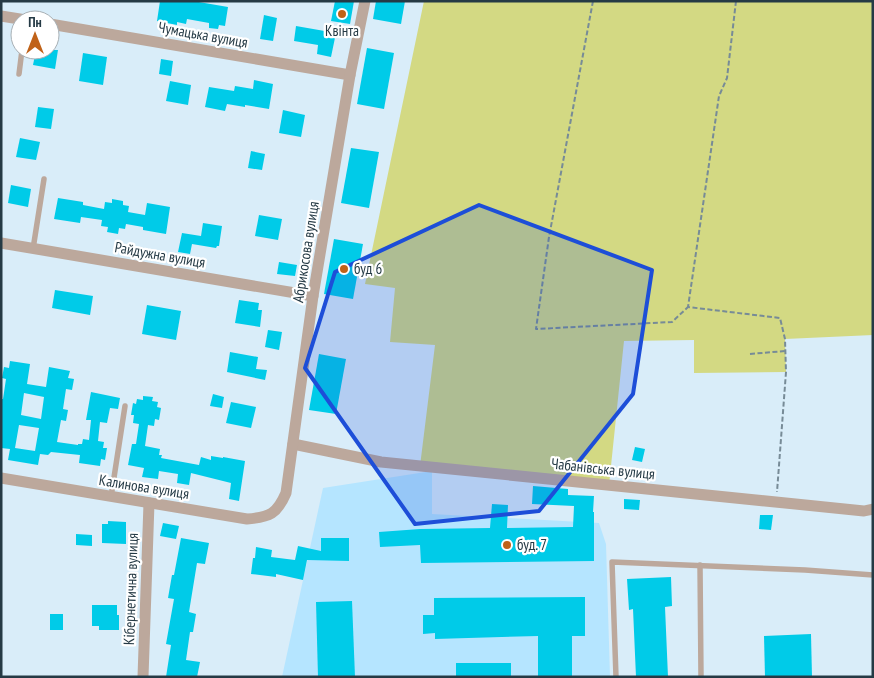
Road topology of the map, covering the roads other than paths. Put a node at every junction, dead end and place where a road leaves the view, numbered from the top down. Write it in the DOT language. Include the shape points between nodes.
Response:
graph roads {
  1 [pos="365,1"];
  2 [pos="60,26"];
  3 [pos="20,60"];
  4 [pos="18,74"];
  5 [pos="350,74"];
  6 [pos="44,179"];
  7 [pos="1,243"];
  8 [pos="32,249"];
  9 [pos="313,296"];
  10 [pos="125,406"];
  11 [pos="293,444"];
  12 [pos="1,478"];
  13 [pos="111,497"];
  14 [pos="149,503"];
  15 [pos="280,507"];
  16 [pos="873,509"];
  17 [pos="700,565"];
  18 [pos="873,574"];
  19 [pos="143,677"];
  20 [pos="616,677"];
  21 [pos="701,677"];
  1 -- 5 [label="street, Абрикосова вулиця"];
  2 -- 5 [label="street, Чумацька вулиця"];
  3 -- 4 [label="lane"];
  5 -- 9 [label="street, Абрикосова вулиця"];
  6 -- 8 [label="lane"];
  7 -- 8 [label="street, Райдужна вулиця"];
  8 -- 9 [label="street, Райдужна вулиця"];
  9 -- 11 [label="street, Абрикосова вулиця"];
  10 -- 13 [label="lane"];
  11 -- 15 [label="street, Абрикосова вулиця" via="286,493"];
  11 -- 16 [label="street, Чабанівська вулиця" via="381,462"];
  12 -- 13 [label="street, Калинова вулиця"];
  13 -- 14 [label="street, Калинова вулиця"];
  14 -- 15 [label="street, Калинова вулиця" via="247,519 260,518"];
  14 -- 19 [label="street, Кібернетична вулиця"];
  17 -- 18 [label="lane"];
  17 -- 20 [label="lane" via="612,562"];
  17 -- 21 [label="lane"];
}
